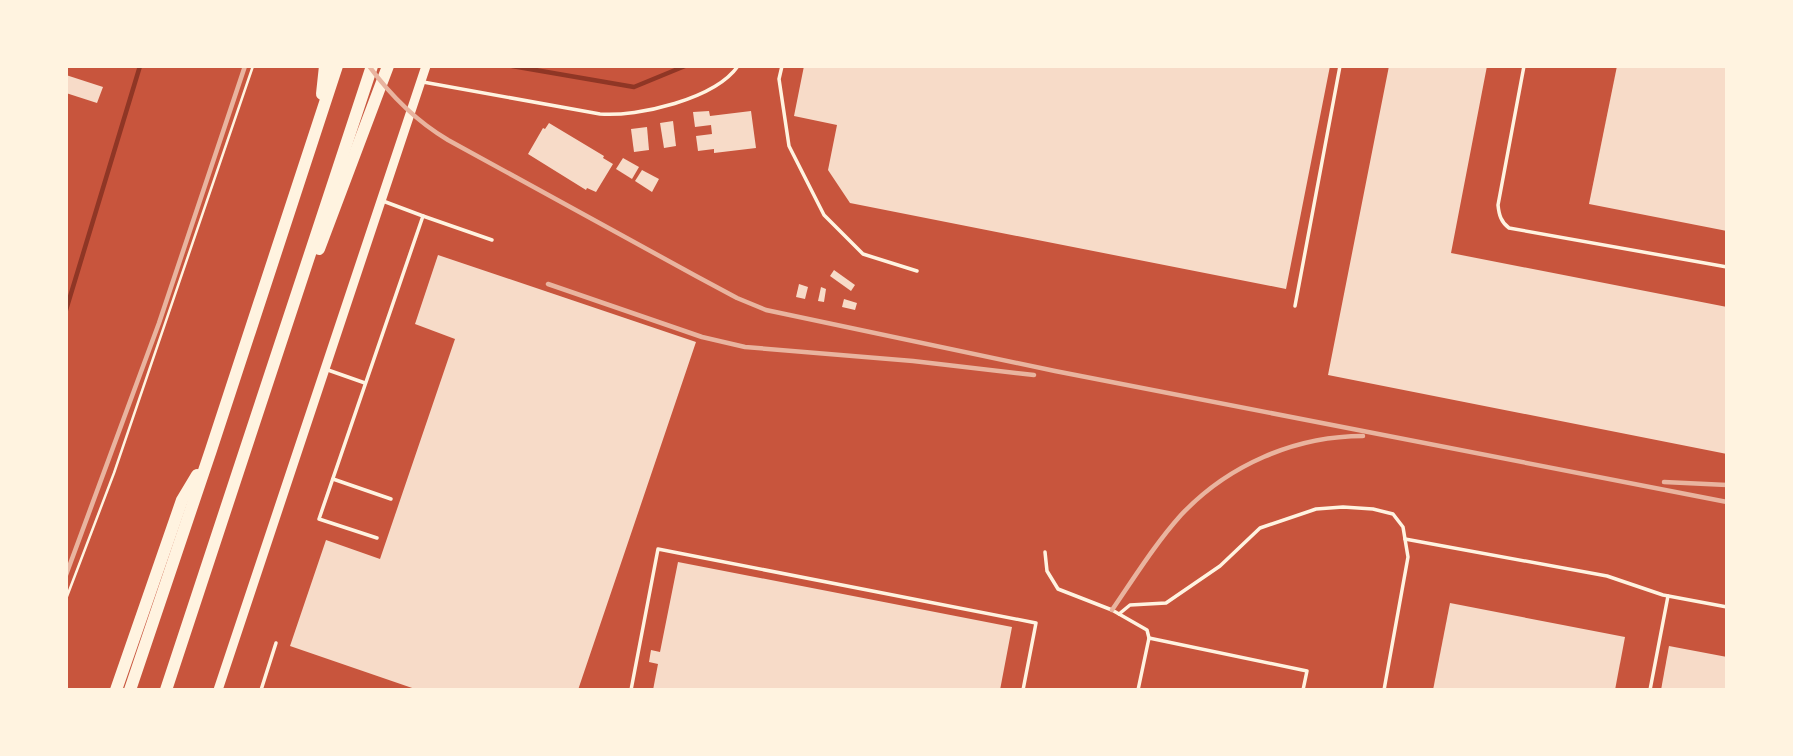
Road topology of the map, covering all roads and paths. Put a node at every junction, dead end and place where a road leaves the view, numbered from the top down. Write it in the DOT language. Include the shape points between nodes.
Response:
graph roads {
  1 [pos="253,66"];
  2 [pos="325,66"];
  3 [pos="337,66"];
  4 [pos="372,66"];
  5 [pos="388,66"];
  6 [pos="426,66"];
  7 [pos="738,66"];
  8 [pos="782,66"];
  9 [pos="1340,66"];
  10 [pos="1524,66"];
  11 [pos="421,82"];
  12 [pos="318,121"];
  13 [pos="381,201"];
  14 [pos="423,216"];
  15 [pos="492,240"];
  16 [pos="1727,267"];
  17 [pos="917,271"];
  18 [pos="1294,306"];
  19 [pos="285,326"];
  20 [pos="325,369"];
  21 [pos="365,383"];
  22 [pos="211,450"];
  23 [pos="333,479"];
  24 [pos="391,499"];
  25 [pos="377,538"];
  26 [pos="1405,539"];
  27 [pos="1045,552"];
  28 [pos="1668,596"];
  29 [pos="66,599"];
  30 [pos="1727,607"];
  31 [pos="1119,614"];
  32 [pos="1149,638"];
  33 [pos="276,643"];
  34 [pos="116,690"];
  35 [pos="130,690"];
  36 [pos="166,690"];
  37 [pos="218,690"];
  38 [pos="261,690"];
  39 [pos="631,690"];
  40 [pos="1023,690"];
  41 [pos="1138,690"];
  42 [pos="1303,690"];
  43 [pos="1384,690"];
  44 [pos="1650,690"];
  1 -- 29 [label="path" via="114,473"];
  2 -- 12 [label="highway"];
  3 -- 12 [label="highway"];
  4 -- 19 [label="highway"];
  5 -- 19 [label="highway" via="313,265"];
  6 -- 11 [label="street"];
  7 -- 11 [label="lane" via="722,83 676,103 614,115"];
  8 -- 17 [label="lane" via="779,79 789,146 824,215 863,254"];
  9 -- 18 [label="lane"];
  10 -- 16 [label="lane" via="1499,194 1504,224"];
  11 -- 13 [label="street"];
  12 -- 22 [label="highway"];
  13 -- 14 [label="lane"];
  13 -- 20 [label="street"];
  14 -- 15 [label="lane"];
  14 -- 21 [label="lane"];
  19 -- 36 [label="highway"];
  20 -- 21 [label="lane"];
  20 -- 37 [label="street"];
  21 -- 23 [label="lane"];
  22 -- 34 [label="highway" via="182,500"];
  22 -- 35 [label="highway"];
  23 -- 24 [label="lane"];
  23 -- 25 [label="lane" via="319,519"];
  26 -- 28 [label="lane" via="1606,576"];
  26 -- 31 [label="lane" via="1393,514 1373,509 1316,509 1260,528 1220,566 1166,603 1130,605"];
  26 -- 43 [label="lane" via="1408,557"];
  27 -- 31 [label="lane" via="1047,571 1058,589"];
  28 -- 30 [label="lane"];
  28 -- 44 [label="lane"];
  31 -- 32 [label="lane" via="1147,630"];
  32 -- 41 [label="lane"];
  32 -- 42 [label="lane" via="1307,671"];
  33 -- 38 [label="lane"];
  39 -- 40 [label="lane" via="658,549 1036,623"];
}
